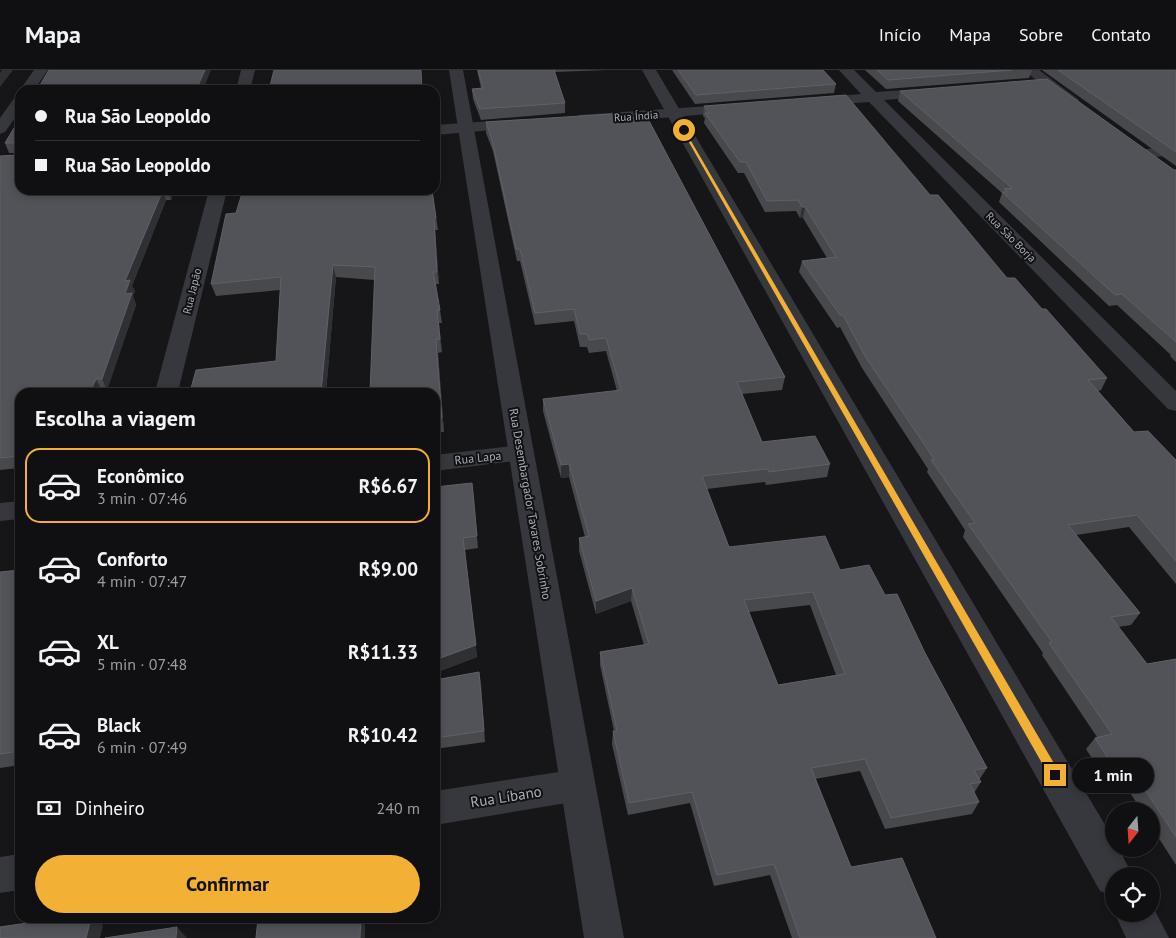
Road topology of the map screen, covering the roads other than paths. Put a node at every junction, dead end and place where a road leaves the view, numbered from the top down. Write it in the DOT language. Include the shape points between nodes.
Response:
graph roads {
  1 [pos="41,70"];
  2 [pos="248,70"];
  3 [pos="456,70"];
  4 [pos="649,70"];
  5 [pos="846,70"];
  6 [pos="1028,77"];
  7 [pos="30,85"];
  8 [pos="244,85"];
  9 [pos="950,90"];
  10 [pos="873,97"];
  11 [pos="803,102"];
  12 [pos="15,107"];
  13 [pos="754,107"];
  14 [pos="1084,109"];
  15 [pos="674,113"];
  16 [pos="565,121"];
  17 [pos="536,123"];
  18 [pos="466,128"];
  19 [pos="0,129"];
  20 [pos="440,130"];
  21 [pos="1129,142"];
  22 [pos="1176,150"];
  23 [pos="1144,153"];
  24 [pos="1160,164"];
  25 [pos="217,195"];
  26 [pos="167,388"];
  27 [pos="1176,404"];
  28 [pos="521,453"];
  29 [pos="440,462"];
  30 [pos="15,510"];
  31 [pos="0,512"];
  32 [pos="578,785"];
  33 [pos="440,807"];
  34 [pos="1108,867"];
  35 [pos="15,873"];
  36 [pos="0,876"];
  37 [pos="1140,922"];
  38 [pos="604,938"];
  39 [pos="1149,938"];
  1 -- 7 [label="street"];
  2 -- 8 [label="street"];
  3 -- 18 [label="street, Rua Desembargador Tavares Sobrinho"];
  4 -- 15 [label="street"];
  5 -- 10 [label="street, Rua São Borja"];
  6 -- 14 [label="street" via="1046,82"];
  9 -- 10 [label="street"];
  10 -- 11 [label="street"];
  10 -- 27 [label="street, Rua São Borja"];
  12 -- 19 [label="street"];
  13 -- 15 [label="street, Rua Índia"];
  15 -- 16 [label="street, Rua Índia"];
  15 -- 34 [label="street"];
  17 -- 18 [label="street"];
  18 -- 20 [label="street"];
  18 -- 28 [label="street, Rua Desembargador Tavares Sobrinho"];
  21 -- 23 [label="street"];
  22 -- 23 [label="street"];
  23 -- 24 [label="street"];
  25 -- 26 [label="street, Rua Japão"];
  28 -- 29 [label="street, Rua Lapa"];
  28 -- 32 [label="street, Rua Desembargador Tavares Sobrinho"];
  30 -- 31 [label="street"];
  32 -- 33 [label="street, Rua Líbano"];
  32 -- 38 [label="street, Rua Desembargador Tavares Sobrinho"];
  35 -- 36 [label="street"];
  37 -- 39 [label="street"];
}
